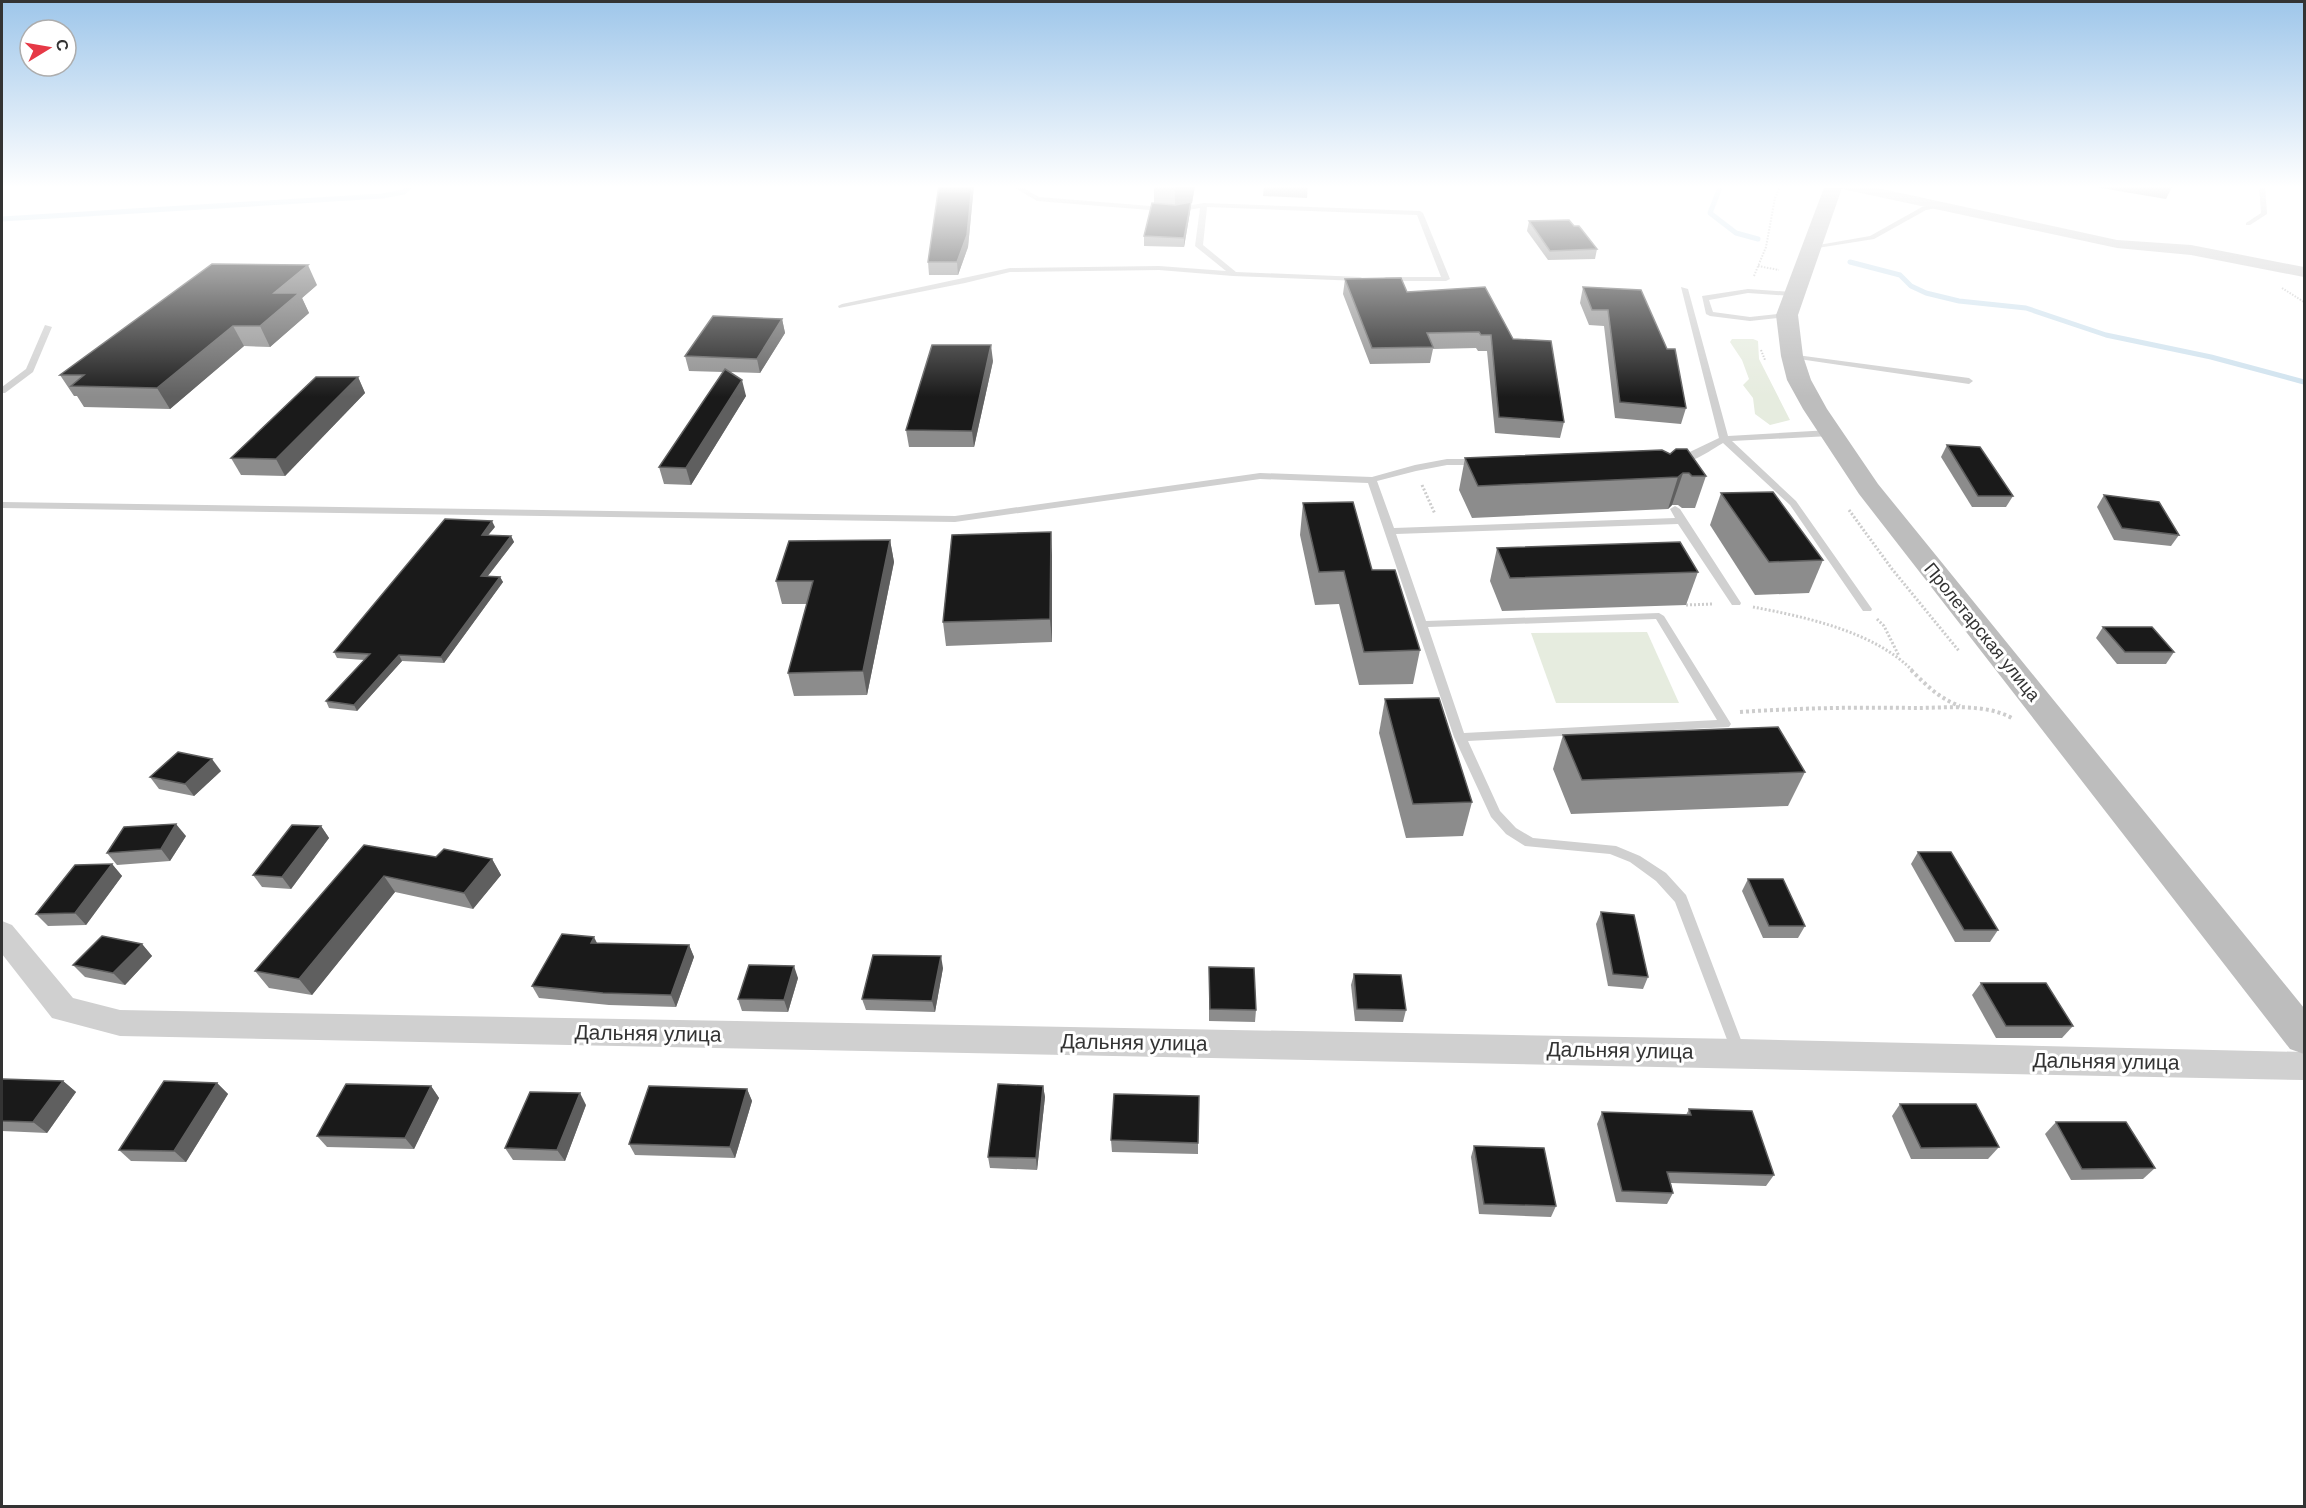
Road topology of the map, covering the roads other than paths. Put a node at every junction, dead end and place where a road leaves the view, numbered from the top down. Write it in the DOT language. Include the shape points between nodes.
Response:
graph roads {
  1 [pos="1210,255"];
  2 [pos="1437,255"];
  3 [pos="1808,255"];
  4 [pos="2219,255"];
  5 [pos="2304,272"];
  6 [pos="1234,274"];
  7 [pos="1684,289"];
  8 [pos="1793,294"];
  9 [pos="842,306"];
  10 [pos="1787,315"];
  11 [pos="48,327"];
  12 [pos="1792,356"];
  13 [pos="1969,381"];
  14 [pos="2,391"];
  15 [pos="1830,433"];
  16 [pos="1724,439"];
  17 [pos="1662,460"];
  18 [pos="1495,462"];
  19 [pos="1372,480"];
  20 [pos="2,505"];
  21 [pos="1675,509"];
  22 [pos="1681,520"];
  23 [pos="1390,531"];
  24 [pos="1736,603"];
  25 [pos="1866,609"];
  26 [pos="1422,624"];
  27 [pos="1460,737"];
  28 [pos="2,933"];
  29 [pos="2304,1037"];
  30 [pos="1739,1053"];
  31 [pos="2304,1066"];
  1 -- 6 [label="lane"];
  2 -- 6 [label="lane" via="1446,279 1326,280"];
  3 -- 8 [label="main road, Пролетарская улица"];
  4 -- 5 [label="street"];
  6 -- 9 [label="lane" via="1159,268 1010,270"];
  7 -- 16 [label="lane"];
  8 -- 10 [label="main road, Пролетарская улица"];
  8 -- 10 [label="lane" via="1748,291 1704,298 1710,314 1750,319"];
  10 -- 12 [label="main road, Пролетарская улица"];
  11 -- 14 [label="lane" via="30,370"];
  12 -- 13 [label="lane"];
  12 -- 15 [label="main road, Пролетарская улица" via="1799,380"];
  15 -- 16 [label="lane"];
  15 -- 29 [label="main road, Пролетарская улица" via="1868,489"];
  16 -- 17 [label="lane" via="1684,460"];
  16 -- 25 [label="lane" via="1792,503"];
  18 -- 19 [label="lane" via="1447,462"];
  19 -- 20 [label="lane" via="1260,476 954,519"];
  19 -- 23 [label="lane"];
  21 -- 22 [label="lane"];
  22 -- 23 [label="lane"];
  22 -- 24 [label="lane"];
  23 -- 26 [label="lane"];
  26 -- 27 [label="lane"];
  26 -- 27 [label="lane" via="1659,616 1725,724"];
  27 -- 30 [label="lane" via="1495,814 1511,831 1530,843 1611,849 1662,877 1681,899"];
  28 -- 30 [label="street, Дальняя улица" via="63,1008 120,1023"];
  30 -- 31 [label="street, Дальняя улица"];
}
